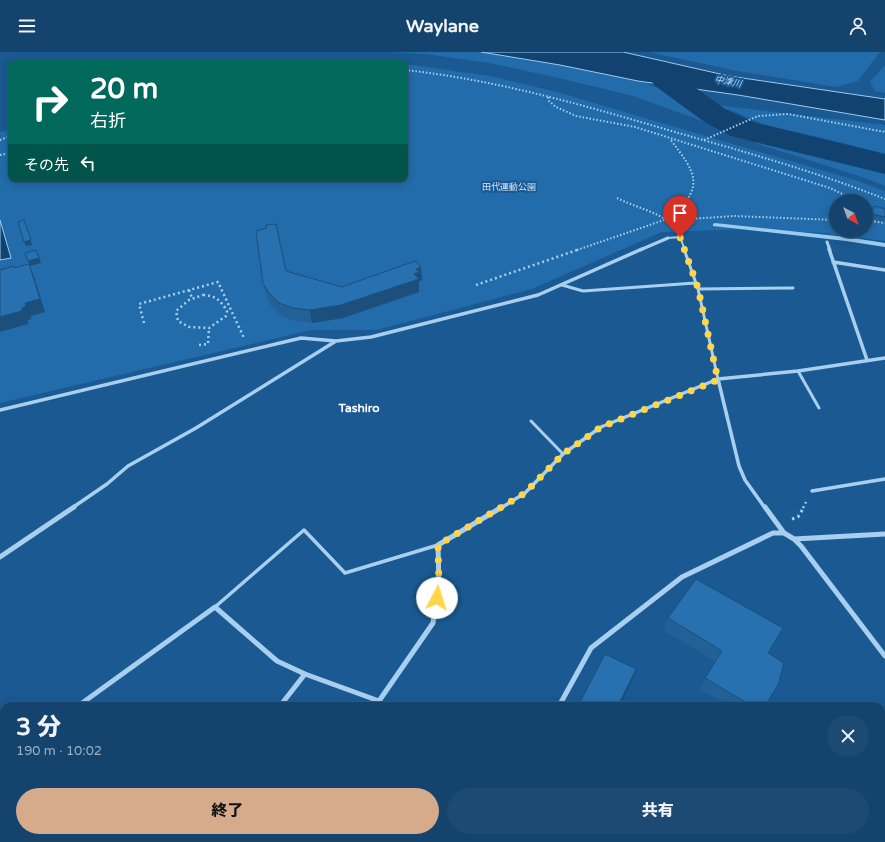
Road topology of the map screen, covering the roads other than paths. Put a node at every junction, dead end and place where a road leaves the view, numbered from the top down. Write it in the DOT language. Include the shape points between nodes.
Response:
graph roads {
  1 [pos="668,238"];
  2 [pos="827,242"];
  3 [pos="833,262"];
  4 [pos="885,270"];
  5 [pos="695,283"];
  6 [pos="562,285"];
  7 [pos="698,288"];
  8 [pos="793,288"];
  9 [pos="336,341"];
  10 [pos="885,358"];
  11 [pos="867,360"];
  12 [pos="798,371"];
  13 [pos="718,380"];
  14 [pos="819,408"];
  15 [pos="0,410"];
  16 [pos="531,422"];
  17 [pos="563,454"];
  18 [pos="885,479"];
  19 [pos="812,491"];
  20 [pos="784,533"];
  21 [pos="885,534"];
  22 [pos="794,539"];
  23 [pos="438,545"];
  24 [pos="0,557"];
  25 [pos="215,607"];
  26 [pos="885,656"];
  27 [pos="305,674"];
  28 [pos="84,702"];
  29 [pos="283,702"];
  30 [pos="561,702"];
  1 -- 5 [label="lane" via="680,237"];
  1 -- 6 [label="street"];
  2 -- 3 [label="street"];
  3 -- 4 [label="street"];
  3 -- 11 [label="street"];
  5 -- 6 [label="lane" via="583,291"];
  5 -- 7 [label="lane"];
  6 -- 9 [label="street" via="538,294 371,337"];
  7 -- 8 [label="lane"];
  7 -- 13 [label="lane"];
  9 -- 15 [label="street" via="301,338"];
  9 -- 24 [label="street" via="196,428 128,466 107,484"];
  10 -- 11 [label="street"];
  11 -- 12 [label="street"];
  12 -- 13 [label="street"];
  12 -- 14 [label="lane"];
  13 -- 17 [label="street" via="601,427"];
  13 -- 20 [label="street" via="739,466 745,480"];
  16 -- 17 [label="lane"];
  17 -- 23 [label="street" via="525,493"];
  18 -- 19 [label="street"];
  20 -- 22 [label="street"];
  20 -- 30 [label="street" via="773,533 682,577 591,648"];
  21 -- 22 [label="street"];
  22 -- 26 [label="street"];
  23 -- 25 [label="lane" via="345,573 304,530"];
  23 -- 27 [label="street" via="439,586 433,623 379,701"];
  25 -- 27 [label="street" via="277,660"];
  25 -- 28 [label="street"];
  27 -- 29 [label="street"];
}
